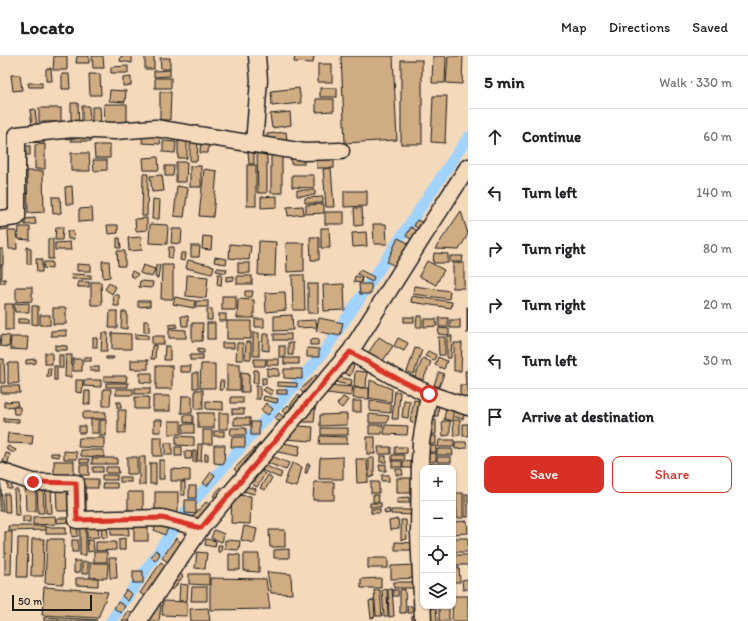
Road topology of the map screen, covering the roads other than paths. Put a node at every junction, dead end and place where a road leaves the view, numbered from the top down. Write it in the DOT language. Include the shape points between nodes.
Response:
graph roads {
  1 [pos="257,56"];
  2 [pos="254,144"];
  3 [pos="341,151"];
  4 [pos="468,167"];
  5 [pos="0,219"];
  6 [pos="350,352"];
  7 [pos="429,394"];
  8 [pos="468,407"];
  9 [pos="0,471"];
  10 [pos="201,528"];
  11 [pos="138,621"];
  12 [pos="423,621"];
  1 -- 2 [label="street" via="259,80"];
  2 -- 3 [label="street" via="304,152"];
  2 -- 5 [label="street" via="155,128 115,131 72,129 17,135 17,217"];
  4 -- 6 [label="street"];
  6 -- 7 [label="street"];
  6 -- 10 [label="street"];
  7 -- 8 [label="street"];
  7 -- 12 [label="street" via="420,461 419,533"];
  9 -- 10 [label="street" via="33,482 76,483 77,520 162,518"];
  10 -- 11 [label="street"];
}
